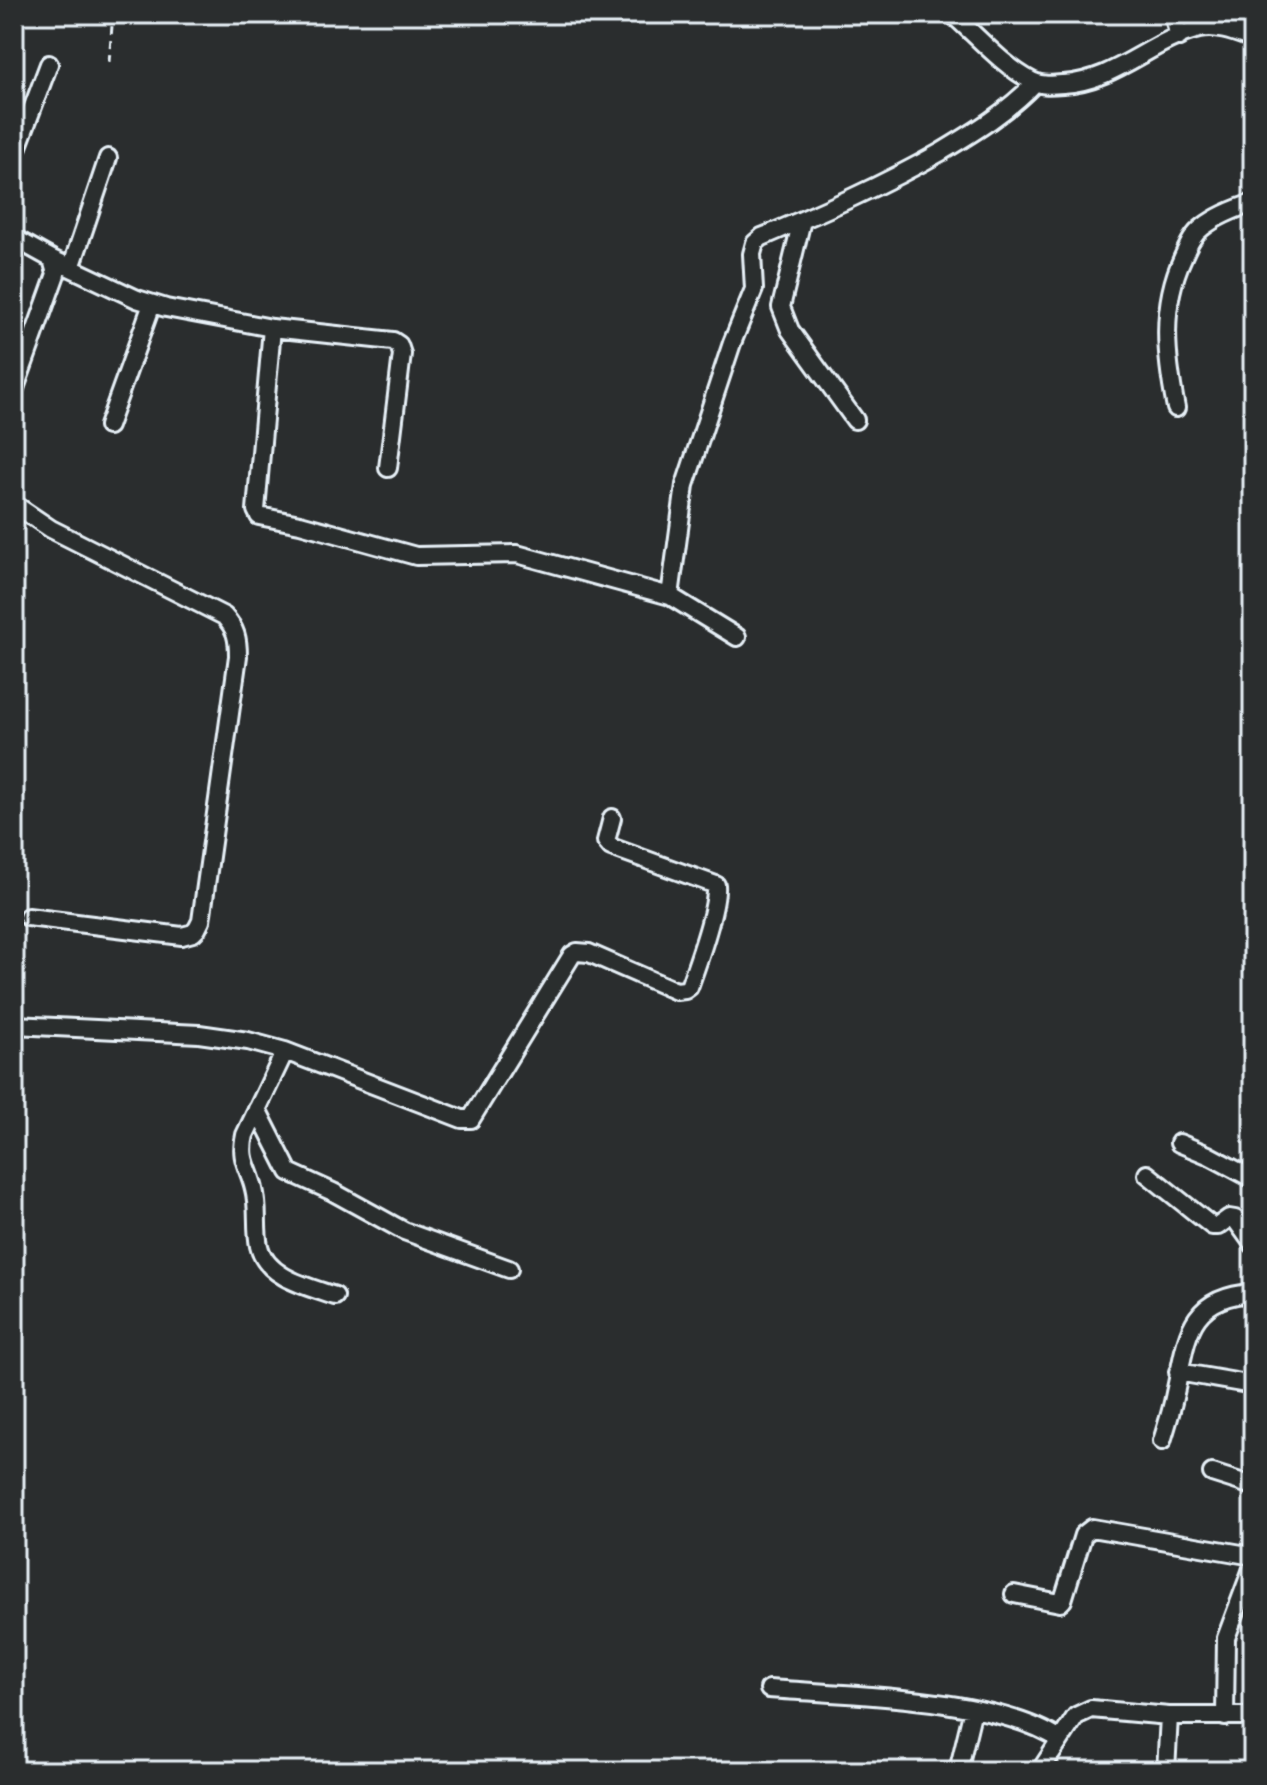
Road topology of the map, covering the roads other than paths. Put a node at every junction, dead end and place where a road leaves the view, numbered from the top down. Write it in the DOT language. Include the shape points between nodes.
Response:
graph roads {
  1 [pos="952,14"];
  2 [pos="1173,14"];
  3 [pos="1179,37"];
  4 [pos="1253,39"];
  5 [pos="49,64"];
  6 [pos="1035,83"];
  7 [pos="14,157"];
  8 [pos="108,158"];
  9 [pos="1253,203"];
  10 [pos="802,220"];
  11 [pos="14,238"];
  12 [pos="52,259"];
  13 [pos="71,268"];
  14 [pos="152,304"];
  15 [pos="272,328"];
  16 [pos="14,391"];
  17 [pos="1176,408"];
  18 [pos="855,420"];
  19 [pos="108,426"];
  20 [pos="388,468"];
  21 [pos="14,504"];
  22 [pos="670,596"];
  23 [pos="737,637"];
  24 [pos="612,818"];
  25 [pos="28,917"];
  26 [pos="14,1025"];
  27 [pos="285,1051"];
  28 [pos="257,1109"];
  29 [pos="1179,1143"];
  30 [pos="1147,1174"];
  31 [pos="1253,1179"];
  32 [pos="1253,1244"];
  33 [pos="509,1269"];
  34 [pos="1253,1293"];
  35 [pos="335,1296"];
  36 [pos="1178,1372"];
  37 [pos="1253,1385"];
  38 [pos="1162,1441"];
  39 [pos="1212,1473"];
  40 [pos="1253,1486"];
  41 [pos="1253,1556"];
  42 [pos="1253,1566"];
  43 [pos="1014,1594"];
  44 [pos="769,1689"];
  45 [pos="973,1709"];
  46 [pos="1169,1716"];
  47 [pos="1253,1716"];
  48 [pos="1225,1717"];
  49 [pos="1060,1740"];
  50 [pos="959,1767"];
  51 [pos="1040,1771"];
  52 [pos="1166,1771"];
  1 -- 6 [label="street"];
  2 -- 3 [label="street"];
  3 -- 4 [label="street" via="1213,28"];
  3 -- 6 [label="street" via="1110,73 1078,83"];
  5 -- 7 [label="street"];
  6 -- 10 [label="street" via="991,123 886,183"];
  8 -- 13 [label="street"];
  9 -- 17 [label="street" via="1201,228 1178,268 1171,288 1166,357"];
  10 -- 18 [label="street" via="781,307 790,330"];
  10 -- 22 [label="street" via="755,243 754,289 685,485"];
  11 -- 12 [label="street"];
  12 -- 13 [label="street"];
  12 -- 16 [label="street" via="56,274 51,295"];
  13 -- 14 [label="street"];
  14 -- 15 [label="street"];
  14 -- 19 [label="street"];
  15 -- 20 [label="street" via="399,345"];
  15 -- 22 [label="street" via="259,516 416,556 517,554"];
  21 -- 25 [label="street" via="51,529 224,616 238,642 197,929 182,936"];
  22 -- 23 [label="street"];
  24 -- 27 [label="street" via="606,841 611,847 716,885 685,990 577,952 478,1112 467,1120"];
  26 -- 27 [label="street" via="199,1034"];
  27 -- 28 [label="street"];
  28 -- 33 [label="street" via="289,1172 404,1231"];
  28 -- 35 [label="street" via="242,1148 256,1194 263,1256 296,1283"];
  29 -- 31 [label="street"];
  30 -- 32 [label="street" via="1212,1226 1235,1219"];
  34 -- 36 [label="street" via="1206,1308 1190,1328"];
  36 -- 37 [label="street"];
  36 -- 38 [label="street"];
  39 -- 40 [label="street"];
  41 -- 43 [label="street" via="1092,1528 1083,1535 1060,1603"];
  42 -- 48 [label="street" via="1226,1638"];
  44 -- 45 [label="street"];
  45 -- 49 [label="street" via="1043,1728"];
  45 -- 50 [label="street"];
  46 -- 48 [label="street"];
  46 -- 49 [label="street" via="1091,1709 1076,1716"];
  46 -- 52 [label="street"];
  47 -- 48 [label="street"];
  49 -- 51 [label="street"];
}
